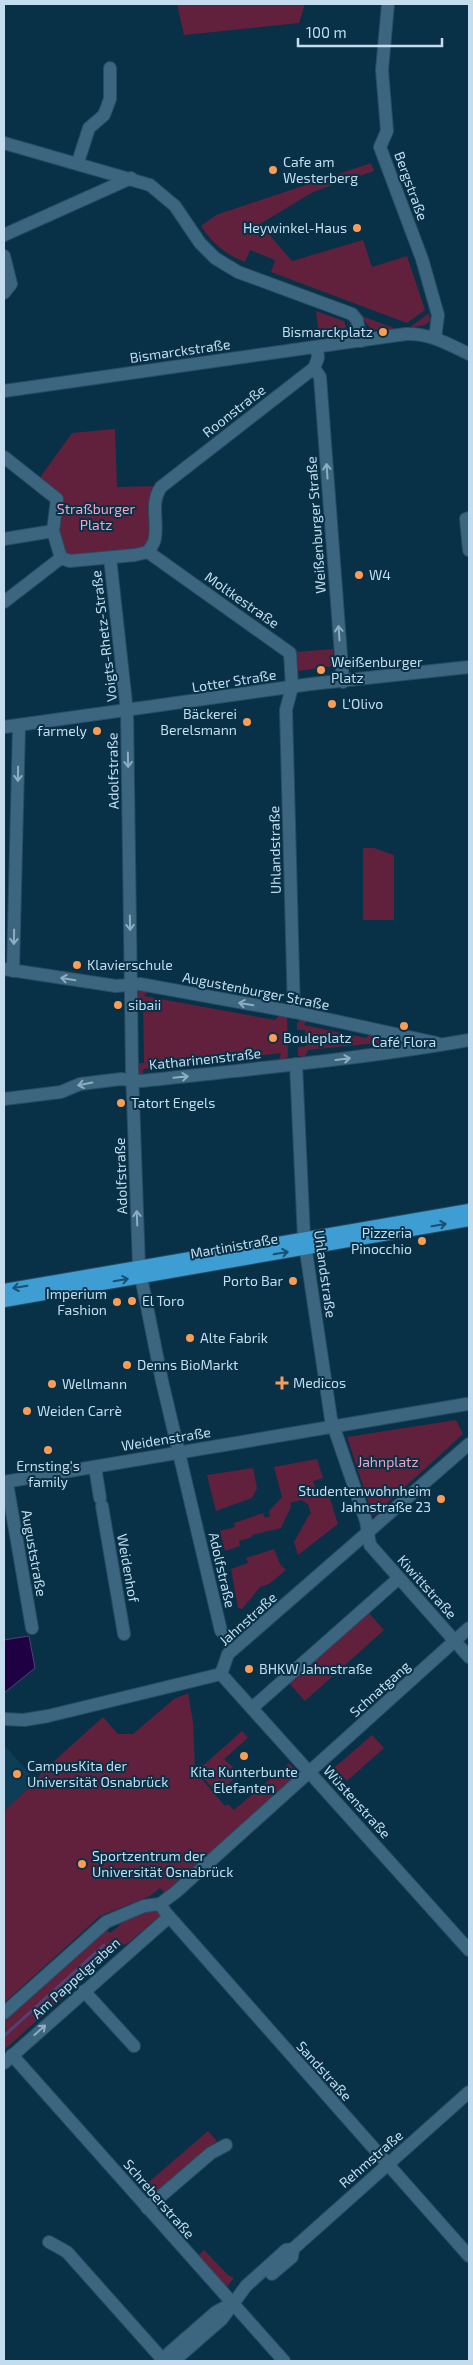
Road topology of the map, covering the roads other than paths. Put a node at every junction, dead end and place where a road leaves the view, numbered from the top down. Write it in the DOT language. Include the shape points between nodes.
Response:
graph roads {
  1 [pos="388,4"];
  2 [pos="110,68"];
  3 [pos="4,143"];
  4 [pos="78,162"];
  5 [pos="131,178"];
  6 [pos="4,235"];
  7 [pos="4,256"];
  8 [pos="4,293"];
  9 [pos="435,338"];
  10 [pos="360,340"];
  11 [pos="317,347"];
  12 [pos="469,354"];
  13 [pos="314,368"];
  14 [pos="4,391"];
  15 [pos="4,457"];
  16 [pos="469,518"];
  17 [pos="53,531"];
  18 [pos="4,539"];
  19 [pos="469,549"];
  20 [pos="148,552"];
  21 [pos="61,558"];
  22 [pos="110,558"];
  23 [pos="4,602"];
  24 [pos="469,667"];
  25 [pos="343,682"];
  26 [pos="292,687"];
  27 [pos="128,712"];
  28 [pos="19,726"];
  29 [pos="4,727"];
  30 [pos="8,970"];
  31 [pos="131,985"];
  32 [pos="294,1012"];
  33 [pos="400,1036"];
  34 [pos="469,1040"];
  35 [pos="442,1045"];
  36 [pos="399,1052"];
  37 [pos="296,1064"];
  38 [pos="133,1080"];
  39 [pos="4,1099"];
  40 [pos="469,1210"];
  41 [pos="469,1220"];
  42 [pos="304,1243"];
  43 [pos="139,1272"];
  44 [pos="4,1290"];
  45 [pos="4,1301"];
  46 [pos="467,1404"];
  47 [pos="334,1427"];
  48 [pos="469,1444"];
  49 [pos="179,1452"];
  50 [pos="95,1466"];
  51 [pos="4,1483"];
  52 [pos="367,1534"];
  53 [pos="399,1578"];
  54 [pos="32,1628"];
  55 [pos="469,1628"];
  56 [pos="221,1631"];
  57 [pos="124,1634"];
  58 [pos="455,1641"];
  59 [pos="469,1657"];
  60 [pos="221,1674"];
  61 [pos="252,1708"];
  62 [pos="4,1719"];
  63 [pos="310,1771"];
  64 [pos="160,1904"];
  65 [pos="169,1917"];
  66 [pos="469,1950"];
  67 [pos="84,1991"];
  68 [pos="4,2013"];
  69 [pos="134,2046"];
  70 [pos="8,2059"];
  71 [pos="469,2092"];
  72 [pos="226,2145"];
  73 [pos="388,2164"];
  74 [pos="147,2208"];
  75 [pos="49,2242"];
  76 [pos="469,2256"];
  77 [pos="232,2304"];
  78 [pos="165,2361"];
  79 [pos="170,2361"];
  80 [pos="284,2361"];
  1 -- 9 [label="street, Bergstraße" via="382,70 387,131 380,146 422,259 438,315"];
  2 -- 4 [label="street" via="110,99 104,114 89,128"];
  3 -- 4 [label="street"];
  4 -- 5 [label="street"];
  5 -- 6 [label="street"];
  5 -- 10 [label="street" via="150,185 175,206 200,243 215,258 238,272 352,314 357,320"];
  7 -- 8 [label="street" via="11,284"];
  9 -- 10 [label="street" via="406,334"];
  9 -- 12 [label="street"];
  10 -- 11 [label="street, Bismarckstraße"];
  11 -- 13 [label="street" via="318,358"];
  11 -- 14 [label="street, Bismarckstraße"];
  13 -- 20 [label="street, Roonstraße" via="161,487 156,494 156,539"];
  25 -- 13 [label="street, Weißenburger Straße, one-way" via="320,377"];
  15 -- 17 [label="street" via="57,499"];
  16 -- 19 [label="street" via="466,519"];
  17 -- 18 [label="street"];
  17 -- 21 [label="street"];
  20 -- 22 [label="street"];
  20 -- 26 [label="street, Moltkestraße" via="290,653"];
  21 -- 22 [label="street" via="70,561"];
  21 -- 23 [label="street"];
  22 -- 27 [label="street, Voigts-Rhetz-Straße"];
  24 -- 25 [label="street, Lotter Straße"];
  25 -- 26 [label="street, Lotter Straße"];
  26 -- 27 [label="street, Lotter Straße"];
  26 -- 32 [label="street, Uhlandstraße" via="286,710"];
  27 -- 28 [label="street, Lotter Straße"];
  27 -- 31 [label="street, Adolfstraße, one-way"];
  28 -- 29 [label="street, Lotter Straße"];
  28 -- 30 [label="street, one-way"];
  31 -- 30 [label="street, Augustenburger Straße, one-way" via="116,986"];
  32 -- 31 [label="street, Augustenburger Straße, one-way"];
  31 -- 38 [label="street, Adolfstraße"];
  32 -- 33 [label="street, Augustenburger Straße"];
  33 -- 35 [label="street, Augustenburger Straße"];
  33 -- 36 [label="street" via="404,1043"];
  34 -- 35 [label="street, Katharinenstraße"];
  35 -- 36 [label="street, Katharinenstraße"];
  37 -- 36 [label="street, Katharinenstraße, one-way"];
  38 -- 37 [label="street, Katharinenstraße, one-way"];
  37 -- 42 [label="street, Uhlandstraße"];
  38 -- 39 [label="street, Katharinenstraße, one-way" via="80,1084 61,1092"];
  43 -- 38 [label="street, Adolfstraße, one-way"];
  40 -- 42 [label="main road, Martinistraße"];
  42 -- 41 [label="main road, Martinistraße, one-way"];
  42 -- 43 [label="main road, Martinistraße"];
  42 -- 47 [label="street, Uhlandstraße"];
  43 -- 44 [label="main road, Martinistraße, one-way"];
  45 -- 43 [label="main road, Martinistraße, one-way"];
  43 -- 49 [label="street, Adolfstraße"];
  46 -- 47 [label="street"];
  47 -- 49 [label="street, Weidenstraße"];
  47 -- 52 [label="street" via="366,1521"];
  48 -- 52 [label="street, Jahnstraße"];
  49 -- 50 [label="street, Weidenstraße"];
  49 -- 56 [label="street, Adolfstraße"];
  50 -- 51 [label="street, Weidenstraße"];
  50 -- 57 [label="street, Weidenhof"];
  51 -- 54 [label="street, Auguststraße" via="8,1489"];
  52 -- 53 [label="street, Kiwittstraße" via="370,1545"];
  52 -- 60 [label="street, Jahnstraße" via="228,1654"];
  53 -- 58 [label="street, Kiwittstraße"];
  53 -- 61 [label="street"];
  55 -- 58 [label="street, Schnatgang"];
  58 -- 59 [label="street, Kiwittstraße"];
  58 -- 63 [label="street, Schnatgang"];
  60 -- 61 [label="street, Wüstenstraße"];
  60 -- 62 [label="street" via="48,1716"];
  61 -- 63 [label="street, Wüstenstraße"];
  63 -- 64 [label="street, Am Pappelgraben"];
  63 -- 66 [label="street, Wüstenstraße"];
  64 -- 65 [label="street, Sandstraße"];
  64 -- 68 [label="street, Am Pappelgraben" via="144,1906 106,1922"];
  65 -- 67 [label="street, Am Pappelgraben"];
  65 -- 73 [label="street, Sandstraße"];
  67 -- 69 [label="street"];
  70 -- 67 [label="street, Am Pappelgraben, one-way"];
  70 -- 74 [label="street, Schreberstraße"];
  71 -- 73 [label="street, Rehmstraße"];
  72 -- 74 [label="street" via="211,2153"];
  73 -- 76 [label="street, Sandstraße"];
  73 -- 77 [label="street, Rehmstraße" via="293,2249 292,2257 252,2292"];
  74 -- 77 [label="street, Schreberstraße"];
  75 -- 78 [label="street" via="67,2252"];
  77 -- 78 [label="street, Rehmstraße" via="216,2312 169,2353"];
  77 -- 79 [label="street, Rehmstraße" via="222,2319"];
  77 -- 80 [label="street, Schreberstraße"];
}
